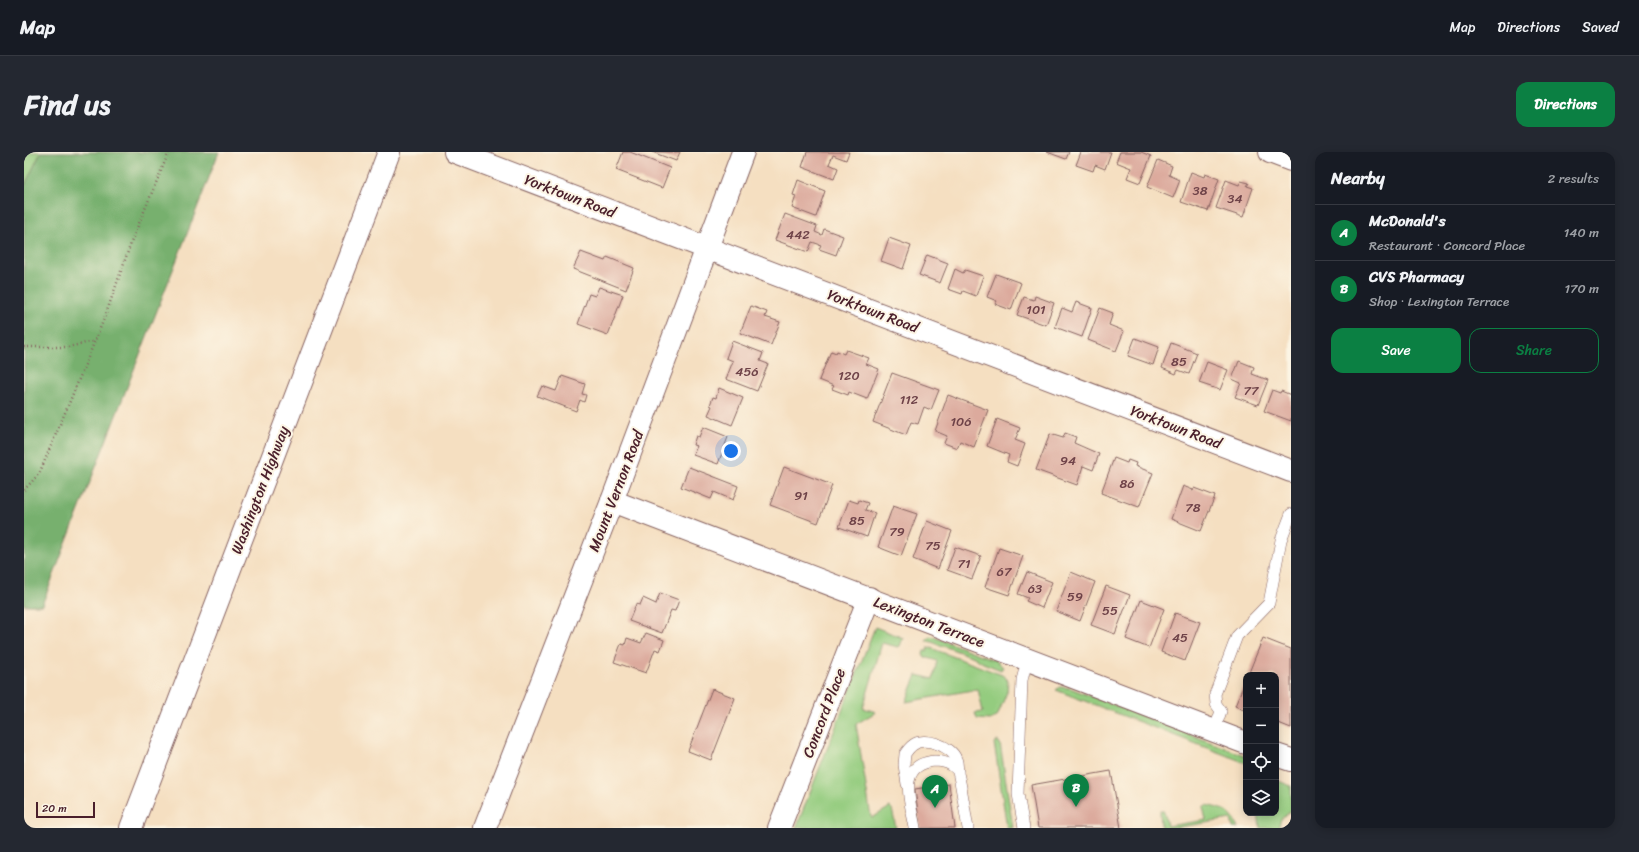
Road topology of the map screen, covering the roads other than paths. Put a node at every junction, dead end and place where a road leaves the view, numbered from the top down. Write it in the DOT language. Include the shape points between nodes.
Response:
graph roads {
  1 [pos="389,152"];
  2 [pos="455,152"];
  3 [pos="744,152"];
  4 [pos="1270,152"];
  5 [pos="1291,160"];
  6 [pos="707,248"];
  7 [pos="1291,471"];
  8 [pos="612,501"];
  9 [pos="1291,514"];
  10 [pos="869,598"];
  11 [pos="1027,660"];
  12 [pos="1214,732"];
  13 [pos="1243,742"];
  14 [pos="1279,756"];
  15 [pos="1291,760"];
  16 [pos="958,771"];
  17 [pos="908,789"];
  18 [pos="131,828"];
  19 [pos="485,828"];
  20 [pos="779,828"];
  21 [pos="915,828"];
  22 [pos="968,828"];
  23 [pos="1024,828"];
  1 -- 18 [label="street, Washington Highway"];
  2 -- 6 [label="street, Yorktown Road"];
  3 -- 6 [label="street, Mount Vernon Road"];
  4 -- 5 [label="street"];
  6 -- 7 [label="street, Yorktown Road"];
  6 -- 8 [label="street, Mount Vernon Road"];
  8 -- 10 [label="street, Lexington Terrace"];
  8 -- 19 [label="street, Mount Vernon Road"];
  9 -- 12 [label="lane" via="1281,540 1269,603 1237,636 1215,694 1216,704 1221,711"];
  10 -- 11 [label="street, Lexington Terrace"];
  10 -- 20 [label="street, Concord Place"];
  11 -- 12 [label="street, Lexington Terrace"];
  11 -- 23 [label="lane" via="1022,680 1018,794"];
  12 -- 13 [label="street, Lexington Terrace"];
  14 -- 15 [label="street"];
  16 -- 17 [label="lane" via="950,764 936,761 916,767 909,777"];
  16 -- 17 [label="lane" via="956,758 938,743 914,744 905,754"];
  16 -- 22 [label="lane"];
  17 -- 21 [label="lane"];
}
